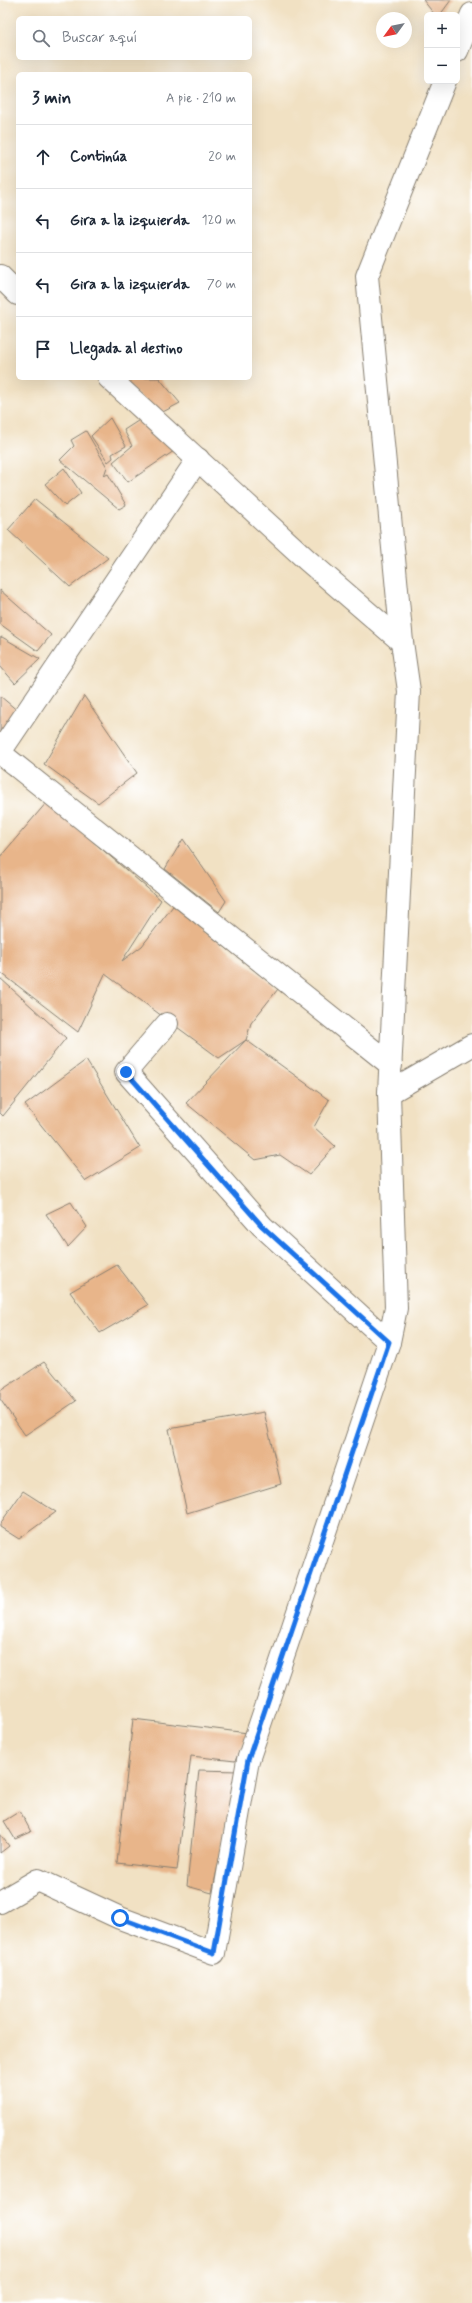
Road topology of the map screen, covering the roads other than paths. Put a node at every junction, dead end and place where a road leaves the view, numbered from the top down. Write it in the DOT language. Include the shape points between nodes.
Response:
graph roads {
  1 [pos="472,14"];
  2 [pos="458,48"];
  3 [pos="444,84"];
  4 [pos="0,276"];
  5 [pos="16,292"];
  6 [pos="111,380"];
  7 [pos="198,459"];
  8 [pos="402,642"];
  9 [pos="0,752"];
  10 [pos="167,1024"];
  11 [pos="472,1045"];
  12 [pos="391,1065"];
  13 [pos="389,1093"];
  14 [pos="389,1342"];
  15 [pos="0,1902"];
  1 -- 2 [label="street"];
  3 -- 8 [label="street" via="367,276"];
  4 -- 5 [label="street"];
  6 -- 7 [label="street"];
  7 -- 8 [label="street" via="307,560"];
  7 -- 9 [label="street"];
  8 -- 12 [label="street" via="409,691"];
  9 -- 12 [label="street"];
  10 -- 14 [label="street" via="126,1072 262,1226"];
  11 -- 13 [label="street"];
  12 -- 13 [label="street"];
  13 -- 14 [label="street" via="396,1308"];
  14 -- 15 [label="street" via="248,1760 214,1953 120,1918 38,1880"];
}
